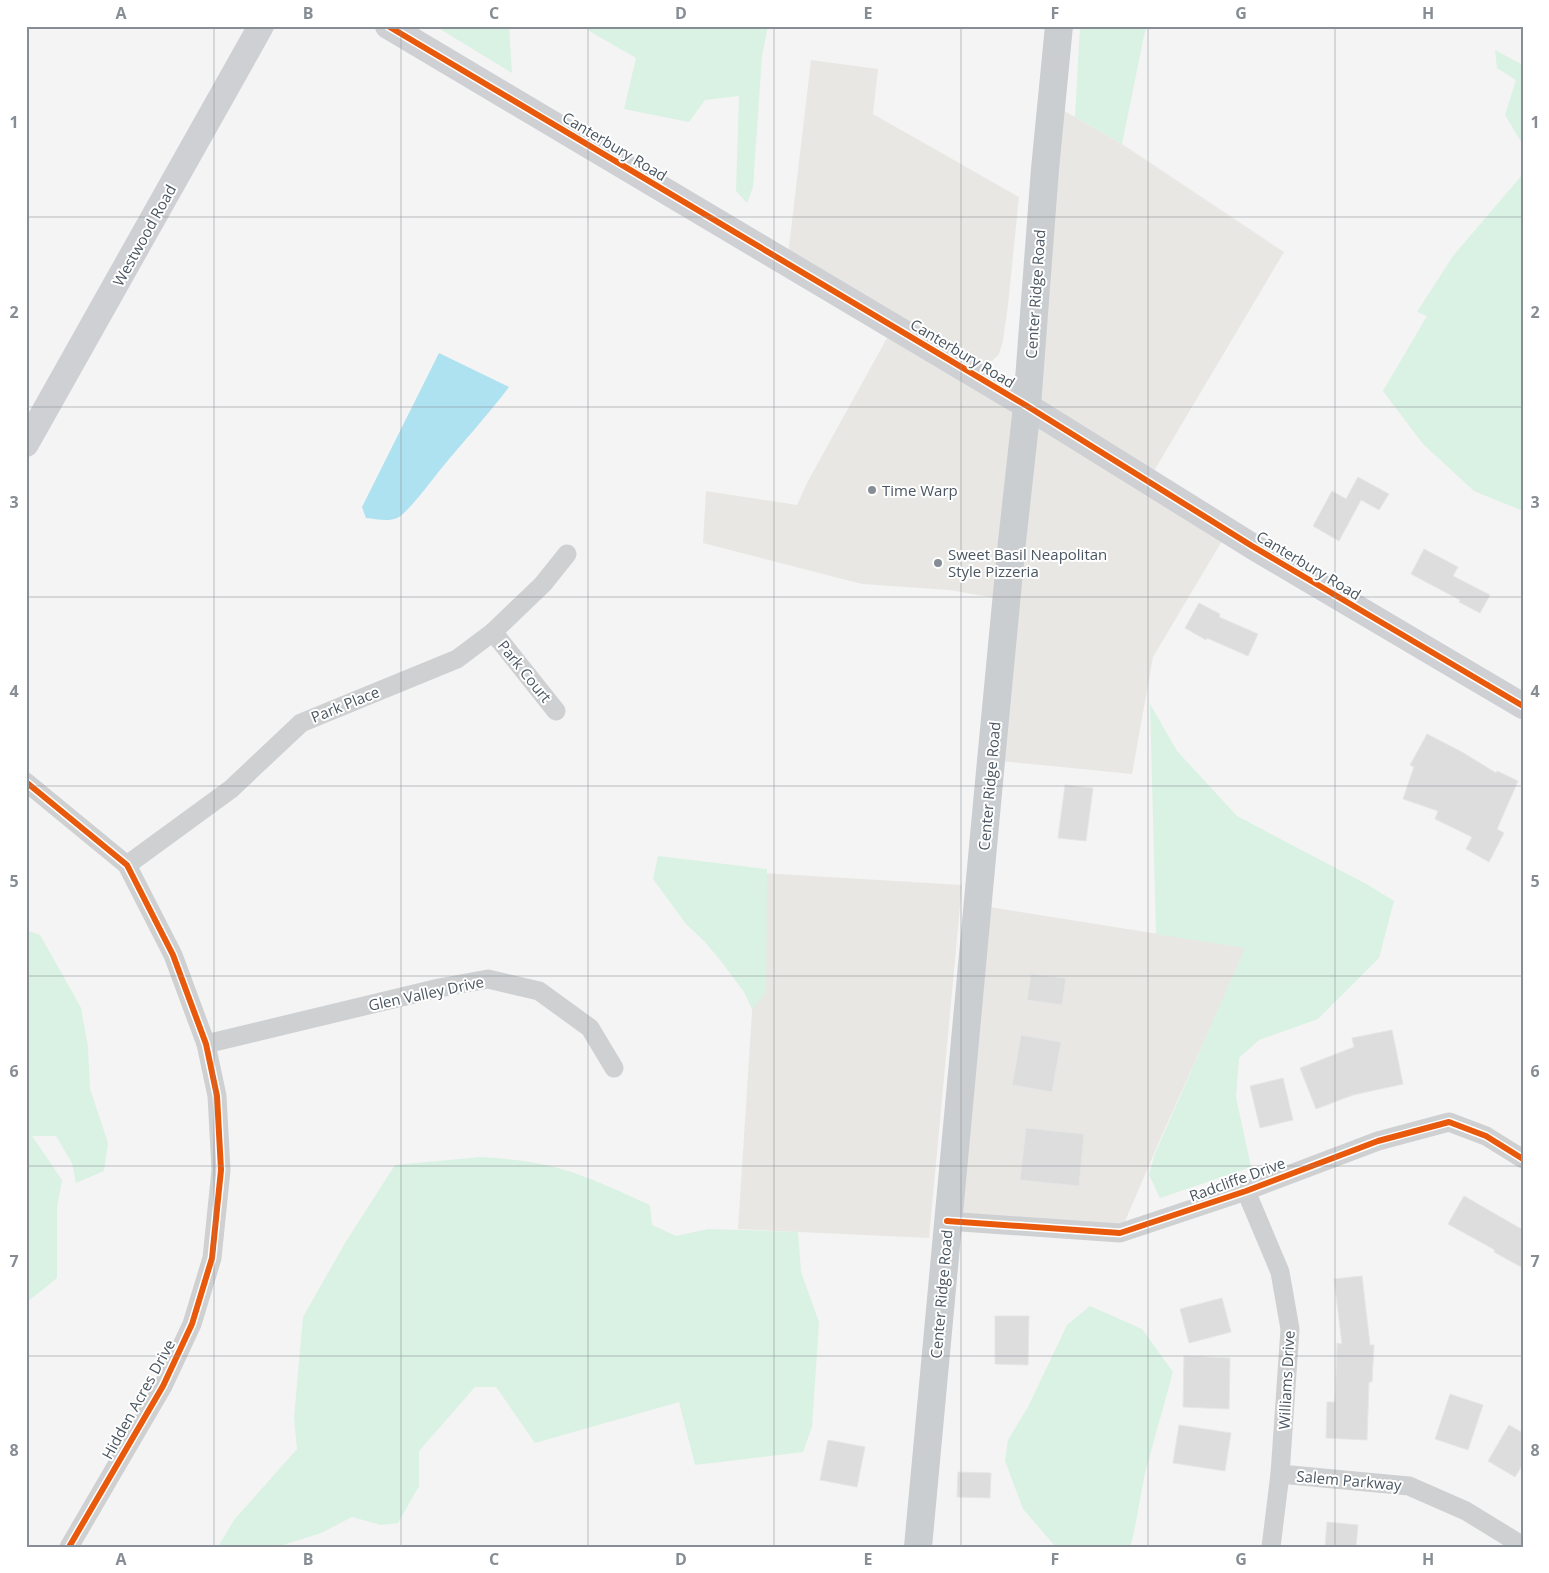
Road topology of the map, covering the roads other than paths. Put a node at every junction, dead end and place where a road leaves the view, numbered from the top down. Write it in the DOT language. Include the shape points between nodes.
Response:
graph roads {
  1 [pos="261,26"];
  2 [pos="388,26"];
  3 [pos="1058,26"];
  4 [pos="1027,406"];
  5 [pos="26,444"];
  6 [pos="567,554"];
  7 [pos="494,632"];
  8 [pos="1523,706"];
  9 [pos="556,711"];
  10 [pos="26,782"];
  11 [pos="127,865"];
  12 [pos="206,1044"];
  13 [pos="614,1068"];
  14 [pos="1523,1159"];
  15 [pos="1246,1190"];
  16 [pos="947,1221"];
  17 [pos="1280,1474"];
  18 [pos="1523,1546"];
  19 [pos="68,1547"];
  20 [pos="918,1547"];
  21 [pos="1271,1547"];
  1 -- 5 [label="street, Westwood Road"];
  2 -- 4 [label="street, Canterbury Road"];
  3 -- 4 [label="main road, Center Ridge Road"];
  4 -- 8 [label="street, Canterbury Road" via="1252,546"];
  4 -- 16 [label="main road, Center Ridge Road"];
  6 -- 7 [label="street, Park Place" via="543,584"];
  7 -- 9 [label="street, Park Court"];
  7 -- 11 [label="street, Park Place" via="457,659 301,723 230,789"];
  10 -- 11 [label="street, Hidden Acres Drive"];
  11 -- 12 [label="street, Hidden Acres Drive" via="173,955"];
  12 -- 13 [label="street, Glen Valley Drive" via="488,979 539,991 590,1028"];
  12 -- 19 [label="street, Hidden Acres Drive" via="217,1096 221,1170 212,1258 192,1324 163,1386"];
  14 -- 15 [label="street, Radcliffe Drive" via="1486,1136 1449,1122 1378,1141"];
  15 -- 16 [label="street, Radcliffe Drive" via="1120,1233"];
  15 -- 17 [label="street, Williams Drive" via="1280,1272 1290,1329"];
  16 -- 20 [label="main road, Center Ridge Road"];
  17 -- 18 [label="street, Salem Parkway" via="1409,1486 1466,1511"];
  17 -- 21 [label="street, Williams Drive"];
}
